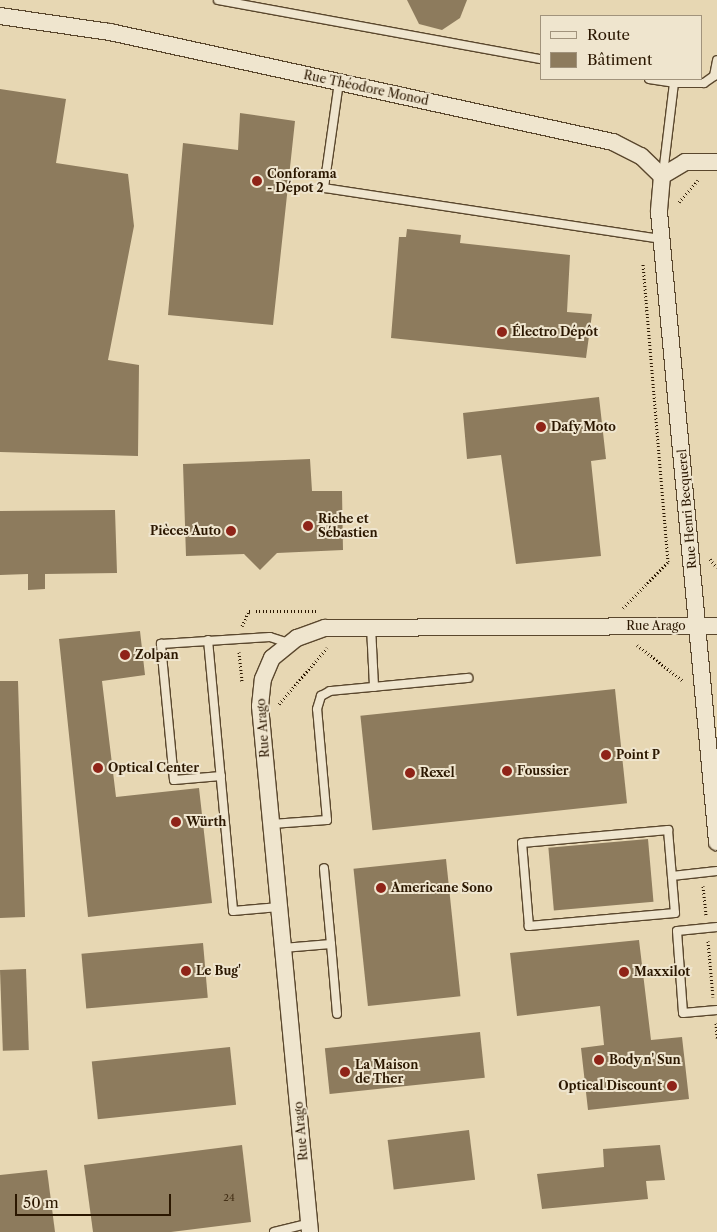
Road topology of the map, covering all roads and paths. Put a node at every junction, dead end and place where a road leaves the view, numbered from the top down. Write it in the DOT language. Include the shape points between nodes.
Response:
graph roads {
  1 [pos="218,0"];
  2 [pos="0,16"];
  3 [pos="540,59"];
  4 [pos="717,60"];
  5 [pos="655,80"];
  6 [pos="339,82"];
  7 [pos="674,83"];
  8 [pos="717,162"];
  9 [pos="662,176"];
  10 [pos="702,177"];
  11 [pos="676,208"];
  12 [pos="661,239"];
  13 [pos="643,264"];
  14 [pos="620,611"];
  15 [pos="697,626"];
  16 [pos="717,626"];
  17 [pos="371,627"];
  18 [pos="208,640"];
  19 [pos="288,643"];
  20 [pos="629,644"];
  21 [pos="329,646"];
  22 [pos="468,678"];
  23 [pos="374,687"];
  24 [pos="684,687"];
  25 [pos="278,715"];
  26 [pos="221,776"];
  27 [pos="272,824"];
  28 [pos="717,842"];
  29 [pos="324,868"];
  30 [pos="717,872"];
  31 [pos="702,873"];
  32 [pos="672,876"];
  33 [pos="279,907"];
  34 [pos="717,927"];
  35 [pos="707,928"];
  36 [pos="331,944"];
  37 [pos="284,948"];
  38 [pos="716,1010"];
  39 [pos="337,1014"];
  40 [pos="717,1038"];
  41 [pos="310,1227"];
  42 [pos="274,1232"];
  1 -- 3 [label="lane"];
  2 -- 6 [label="street, Rue Théodore Monod" via="104,31"];
  4 -- 7 [label="lane" via="714,76 704,83"];
  5 -- 7 [label="lane"];
  6 -- 9 [label="street, Rue Théodore Monod" via="613,142 641,156"];
  6 -- 12 [label="lane" via="324,188"];
  7 -- 9 [label="lane"];
  8 -- 9 [label="street" via="684,162"];
  9 -- 12 [label="street, Rue Henri Becquerel" via="658,198"];
  10 -- 11 [label="path"];
  12 -- 15 [label="street, Rue Henri Becquerel"];
  13 -- 14 [label="path" via="668,562"];
  15 -- 16 [label="street, Rue Arago"];
  15 -- 17 [label="street, Rue Arago"];
  15 -- 28 [label="street, Rue Henri Becquerel"];
  17 -- 19 [label="street, Rue Arago" via="325,628"];
  17 -- 23 [label="lane"];
  18 -- 19 [label="lane" via="270,637"];
  18 -- 26 [label="lane"];
  18 -- 26 [label="lane" via="161,644 174,780"];
  19 -- 27 [label="street, Rue Arago" via="272,658 260,692"];
  20 -- 24 [label="path" via="637,645 682,678"];
  21 -- 25 [label="path" via="277,705"];
  22 -- 23 [label="lane"];
  23 -- 27 [label="lane" via="330,691 318,700 327,820"];
  26 -- 33 [label="lane" via="233,911"];
  27 -- 33 [label="street, Rue Arago"];
  29 -- 36 [label="lane"];
  30 -- 31 [label="lane"];
  31 -- 32 [label="lane"];
  31 -- 35 [label="path"];
  32 -- 32 [label="lane" via="676,913 530,926 522,843 668,830"];
  33 -- 37 [label="street, Rue Arago"];
  34 -- 35 [label="lane"];
  35 -- 38 [label="path"];
  35 -- 38 [label="lane" via="677,931 683,1013"];
  36 -- 37 [label="lane"];
  36 -- 39 [label="lane"];
  37 -- 41 [label="street, Rue Arago"];
  38 -- 40 [label="path"];
  41 -- 42 [label="lane"];
}
